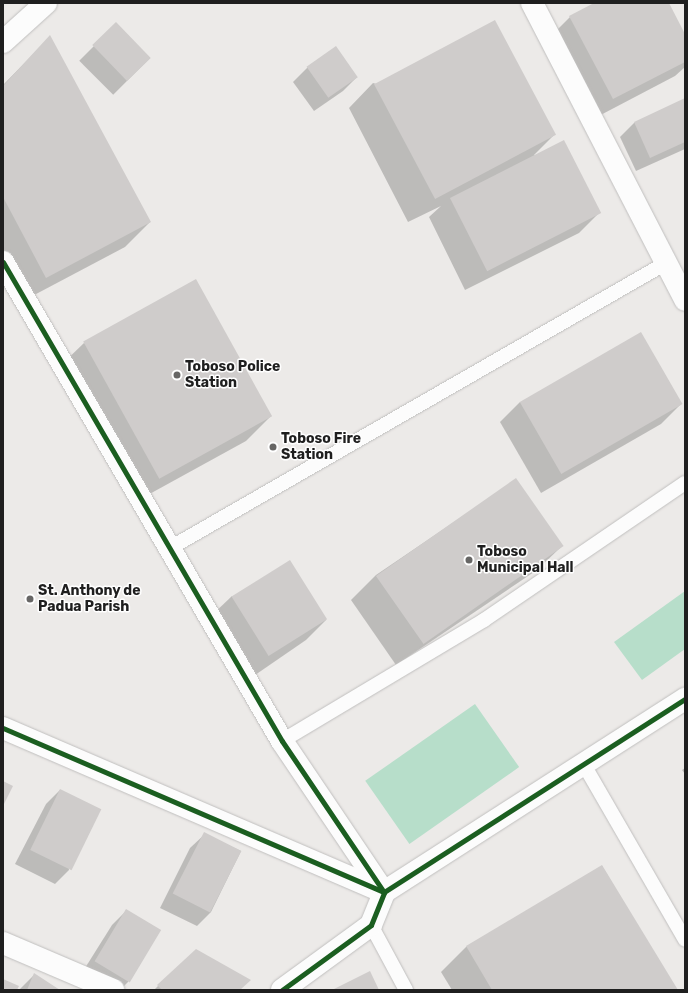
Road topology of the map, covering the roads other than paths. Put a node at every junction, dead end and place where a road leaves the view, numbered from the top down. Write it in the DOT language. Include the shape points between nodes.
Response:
graph roads {
  1 [pos="46,3"];
  2 [pos="532,3"];
  3 [pos="3,42"];
  4 [pos="3,262"];
  5 [pos="666,263"];
  6 [pos="685,300"];
  7 [pos="685,483"];
  8 [pos="170,548"];
  9 [pos="685,699"];
  10 [pos="3,728"];
  11 [pos="282,741"];
  12 [pos="583,763"];
  13 [pos="384,892"];
  14 [pos="371,924"];
  15 [pos="685,940"];
  16 [pos="3,942"];
  17 [pos="113,990"];
  18 [pos="282,990"];
  19 [pos="406,990"];
  1 -- 3 [label="street"];
  2 -- 5 [label="street"];
  4 -- 8 [label="street"];
  5 -- 6 [label="street"];
  5 -- 8 [label="lane"];
  7 -- 11 [label="lane" via="484,620"];
  8 -- 11 [label="street"];
  9 -- 12 [label="street"];
  10 -- 13 [label="street"];
  11 -- 13 [label="street"];
  12 -- 13 [label="street"];
  12 -- 15 [label="lane"];
  13 -- 14 [label="street"];
  14 -- 18 [label="street"];
  14 -- 19 [label="lane"];
  16 -- 17 [label="street"];
}
